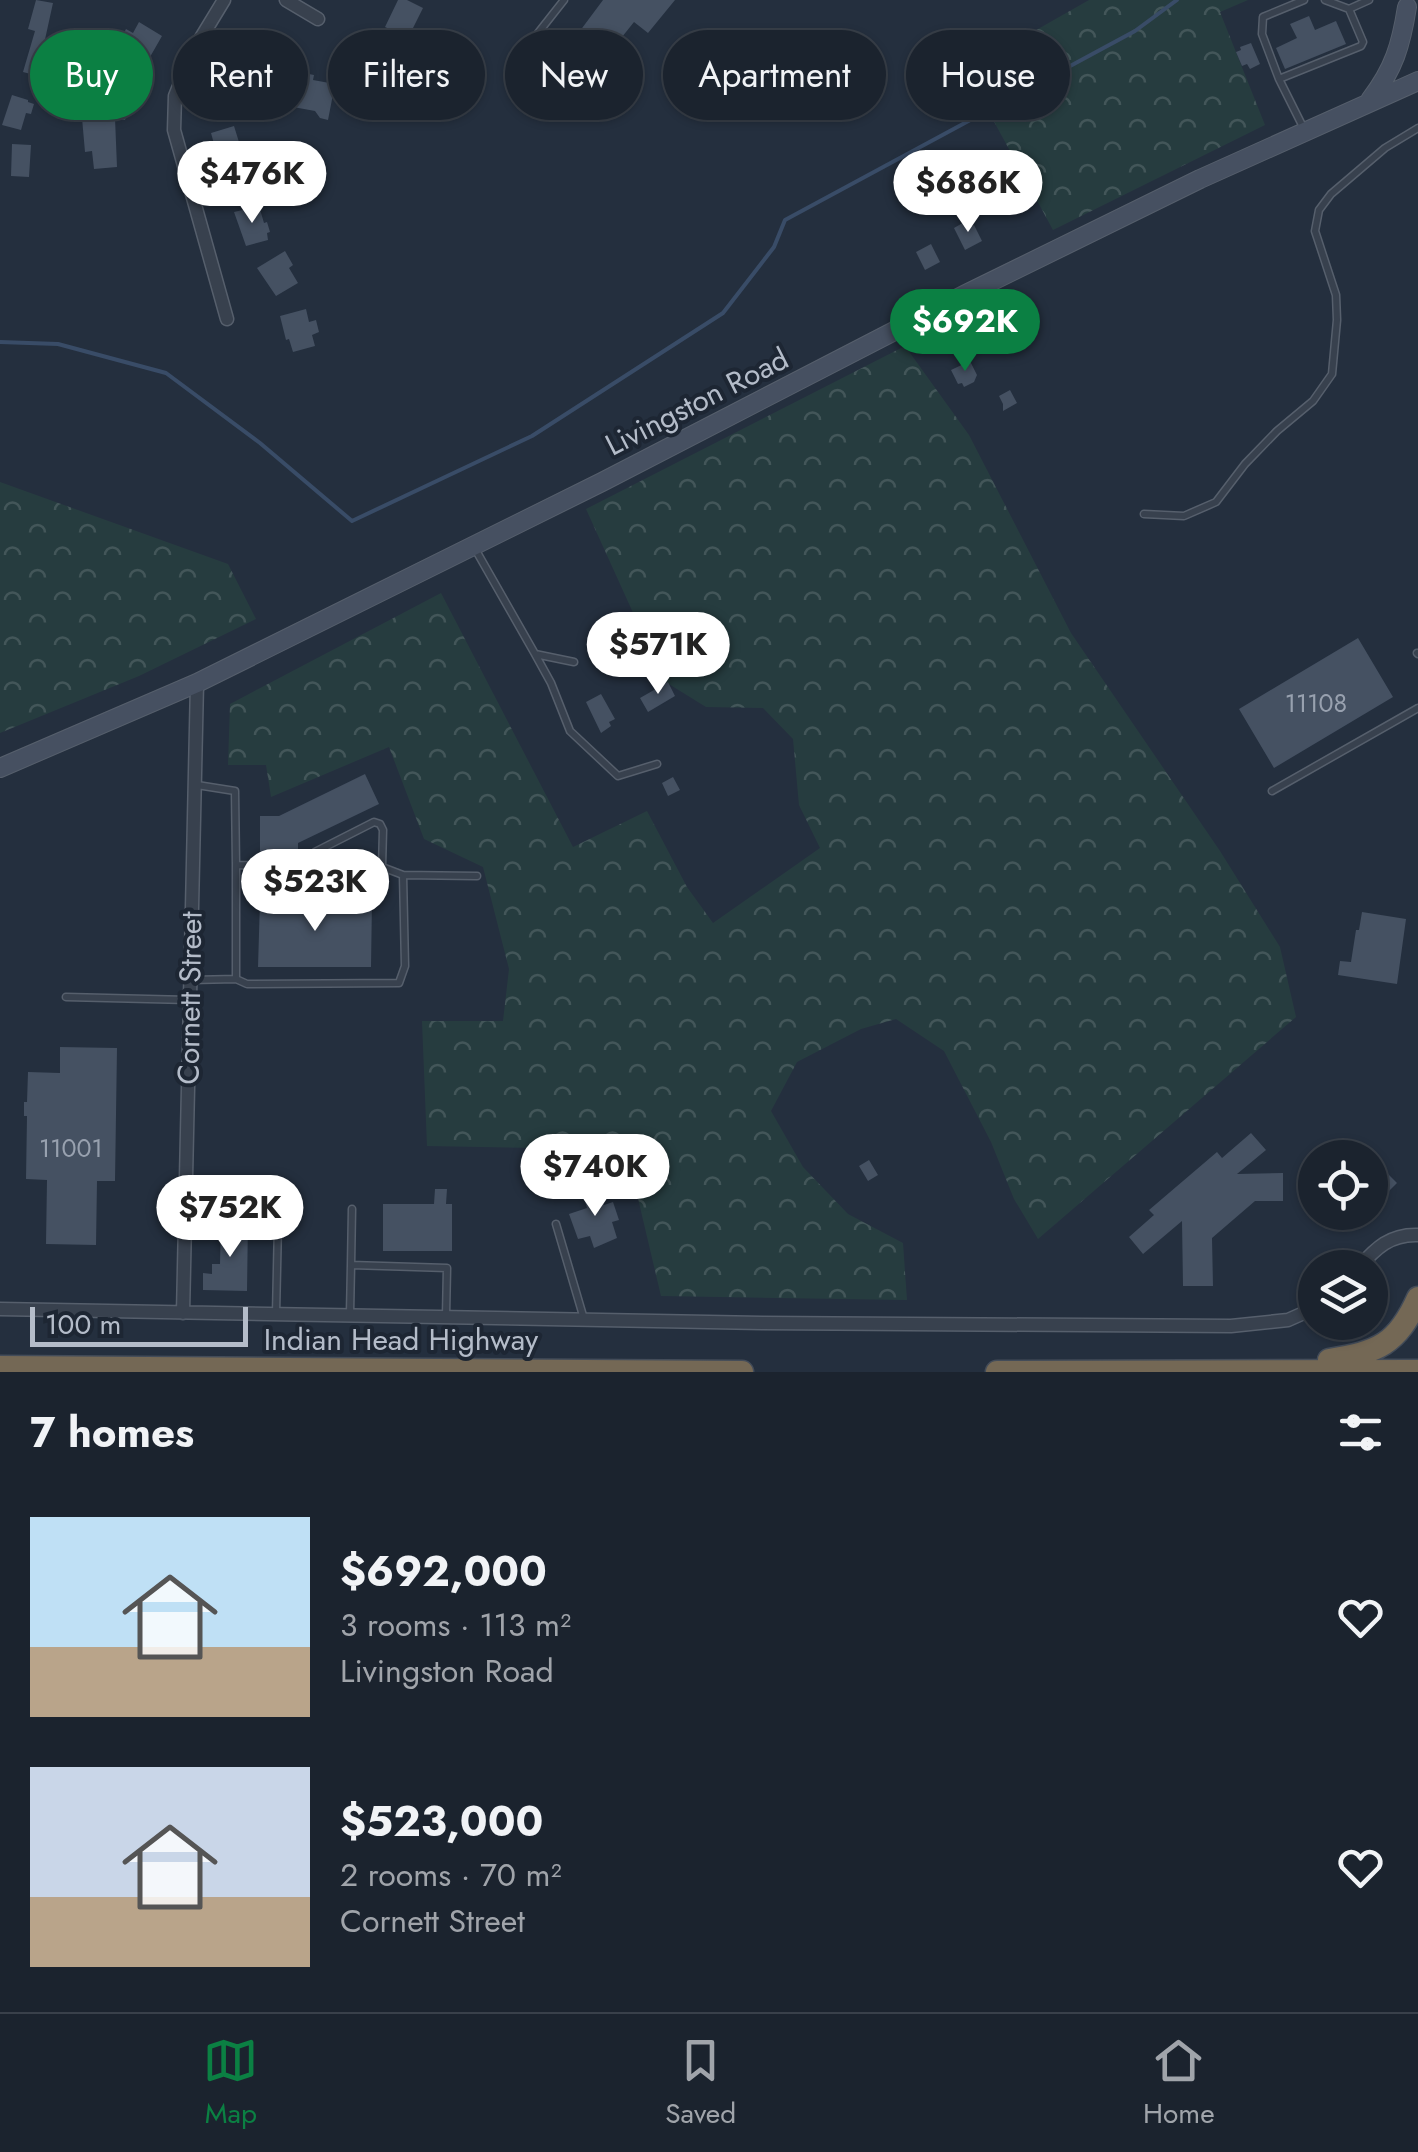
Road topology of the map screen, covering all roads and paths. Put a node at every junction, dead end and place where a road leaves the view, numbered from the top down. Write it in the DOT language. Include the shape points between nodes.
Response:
graph roads {
  1 [pos="224,0"];
  2 [pos="286,0"];
  3 [pos="564,0"];
  4 [pos="1304,0"];
  5 [pos="1325,0"];
  6 [pos="1369,0"];
  7 [pos="1405,4"];
  8 [pos="1349,9"];
  9 [pos="318,19"];
  10 [pos="1418,24"];
  11 [pos="540,30"];
  12 [pos="1279,79"];
  13 [pos="1418,81"];
  14 [pos="1370,101"];
  15 [pos="1418,128"];
  16 [pos="1305,130"];
  17 [pos="227,319"];
  18 [pos="1144,514"];
  19 [pos="474,546"];
  20 [pos="535,654"];
  21 [pos="574,662"];
  22 [pos="197,684"];
  23 [pos="1418,708"];
  24 [pos="657,764"];
  25 [pos="0,768"];
  26 [pos="195,785"];
  27 [pos="1272,791"];
  28 [pos="236,865"];
  29 [pos="309,866"];
  30 [pos="382,868"];
  31 [pos="402,875"];
  32 [pos="477,876"];
  33 [pos="236,979"];
  34 [pos="190,980"];
  35 [pos="66,996"];
  36 [pos="190,1000"];
  37 [pos="352,1208"];
  38 [pos="278,1224"];
  39 [pos="556,1224"];
  40 [pos="1418,1235"];
  41 [pos="1374,1250"];
  42 [pos="351,1266"];
  43 [pos="1418,1298"];
  44 [pos="0,1308"];
  45 [pos="183,1313"];
  46 [pos="276,1315"];
  47 [pos="350,1316"];
  48 [pos="1298,1316"];
  49 [pos="446,1317"];
  50 [pos="584,1320"];
  51 [pos="0,1368"];
  52 [pos="1268,1371"];
  53 [pos="742,1372"];
  54 [pos="997,1372"];
  55 [pos="1418,1372"];
  1 -- 17 [label="street" via="193,51 176,96 174,130"];
  2 -- 9 [label="street"];
  3 -- 11 [label="lane"];
  4 -- 12 [label="lane" via="1264,17 1262,34"];
  5 -- 8 [label="lane"];
  6 -- 8 [label="lane"];
  7 -- 10 [label="main road"];
  7 -- 14 [label="main road" via="1402,41"];
  8 -- 12 [label="lane" via="1362,46"];
  12 -- 16 [label="lane"];
  13 -- 14 [label="main road, Livingston Road"];
  14 -- 16 [label="main road, Livingston Road"];
  15 -- 18 [label="lane" via="1385,148 1319,210 1315,231 1336,295 1337,320 1332,374 1313,402 1277,431 1216,502 1184,516"];
  16 -- 19 [label="main road, Livingston Road" via="966,294"];
  19 -- 20 [label="lane"];
  19 -- 22 [label="main road, Livingston Road"];
  20 -- 21 [label="lane"];
  20 -- 24 [label="lane" via="570,731 618,776"];
  22 -- 25 [label="main road, Livingston Road"];
  22 -- 26 [label="street, Cornett Street"];
  23 -- 27 [label="lane"];
  26 -- 28 [label="lane" via="235,791"];
  26 -- 34 [label="street, Cornett Street"];
  28 -- 29 [label="lane"];
  28 -- 33 [label="lane"];
  29 -- 30 [label="lane"];
  29 -- 30 [label="lane" via="315,852 374,822 383,830"];
  30 -- 31 [label="lane"];
  31 -- 32 [label="lane"];
  31 -- 33 [label="lane" via="406,966 399,983"];
  33 -- 34 [label="lane"];
  34 -- 36 [label="street, Cornett Street"];
  35 -- 36 [label="lane"];
  36 -- 45 [label="street, Cornett Street"];
  37 -- 42 [label="lane"];
  38 -- 46 [label="lane"];
  39 -- 50 [label="lane"];
  40 -- 41 [label="street" via="1391,1238"];
  42 -- 47 [label="lane"];
  42 -- 49 [label="lane" via="448,1268"];
  43 -- 52 [label="highway" via="1409,1319 1381,1347"];
  44 -- 45 [label="street"];
  45 -- 46 [label="street"];
  46 -- 47 [label="street"];
  47 -- 49 [label="street"];
  48 -- 50 [label="street" via="1231,1326"];
  49 -- 50 [label="street"];
  51 -- 53 [label="highway, Indian Head Highway"];
  52 -- 54 [label="highway"];
  52 -- 55 [label="highway"];
}
